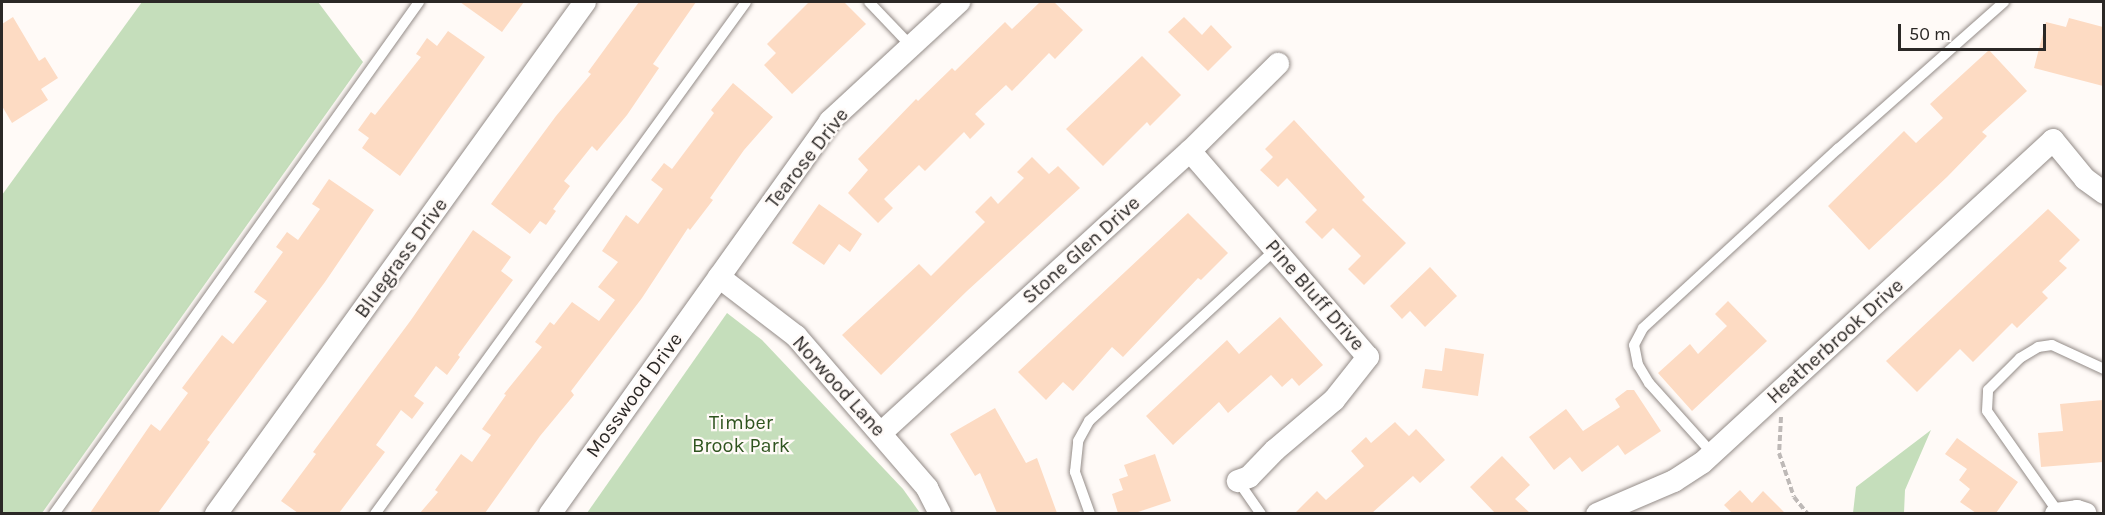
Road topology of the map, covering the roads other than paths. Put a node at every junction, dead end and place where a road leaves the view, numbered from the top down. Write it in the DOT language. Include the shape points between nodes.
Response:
graph roads {
  1 [pos="418,2"];
  2 [pos="585,2"];
  3 [pos="746,2"];
  4 [pos="869,2"];
  5 [pos="959,2"];
  6 [pos="2004,2"];
  7 [pos="911,46"];
  8 [pos="1278,64"];
  9 [pos="1190,151"];
  10 [pos="2102,188"];
  11 [pos="1275,250"];
  12 [pos="719,277"];
  13 [pos="2103,369"];
  14 [pos="881,433"];
  15 [pos="1712,453"];
  16 [pos="1238,481"];
  17 [pos="54,513"];
  18 [pos="216,513"];
  19 [pos="375,513"];
  20 [pos="550,513"];
  21 [pos="940,513"];
  22 [pos="1089,513"];
  23 [pos="1261,513"];
  24 [pos="1598,513"];
  25 [pos="2057,513"];
  26 [pos="2086,513"];
  1 -- 17 [label="lane"];
  2 -- 18 [label="street, Bluegrass Drive"];
  3 -- 19 [label="lane"];
  4 -- 7 [label="lane"];
  5 -- 7 [label="street, Tearose Drive"];
  6 -- 15 [label="lane" via="1643,328 1634,345 1638,365 1649,383"];
  7 -- 12 [label="street, Tearose Drive" via="830,121"];
  8 -- 9 [label="street, Stone Glen Drive"];
  9 -- 11 [label="street, Pine Bluff Drive"];
  9 -- 14 [label="street, Stone Glen Drive"];
  10 -- 15 [label="street, Heatherbrook Drive" via="2085,178 2053,140"];
  11 -- 16 [label="street, Pine Bluff Drive" via="1368,357 1334,400 1249,477"];
  11 -- 22 [label="lane" via="1089,421 1078,441 1075,472"];
  12 -- 14 [label="street, Norwood Lane" via="796,336"];
  12 -- 20 [label="street, Mosswood Drive"];
  13 -- 25 [label="lane" via="2052,345 2038,347 2020,358 1988,390 1988,411"];
  14 -- 21 [label="street, Norwood Lane" via="927,488"];
  15 -- 24 [label="street, Heatherbrook Drive" via="1674,481"];
  16 -- 23 [label="lane"];
  25 -- 26 [label="street"];
}
